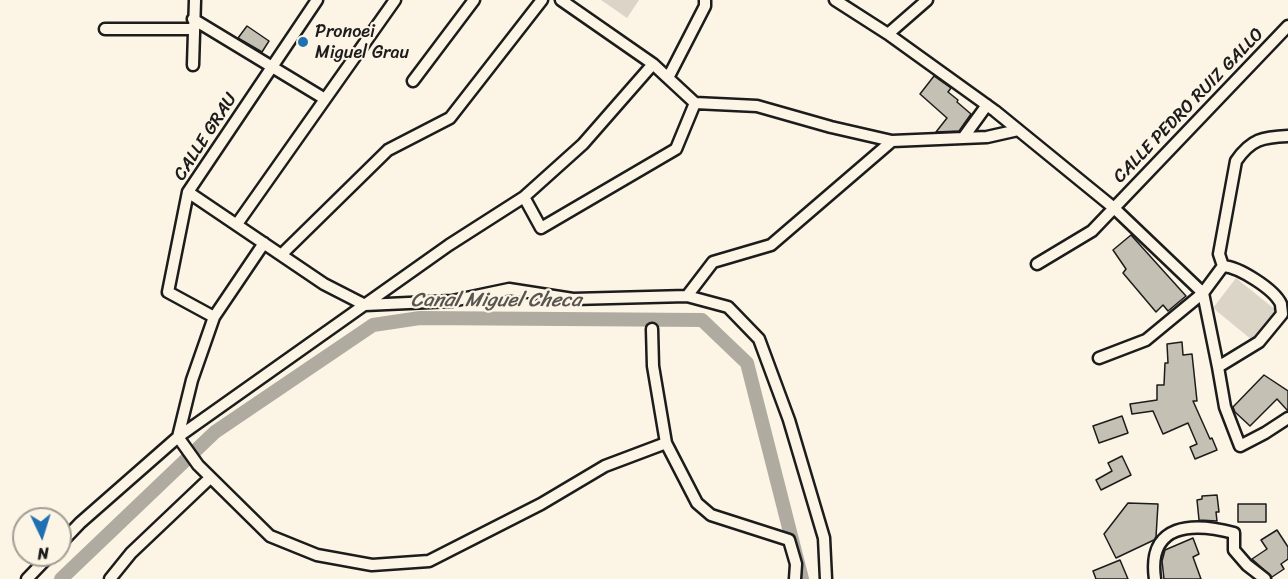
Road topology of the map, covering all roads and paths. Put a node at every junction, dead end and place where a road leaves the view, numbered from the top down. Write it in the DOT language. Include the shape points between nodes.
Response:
graph roads {
  1 [pos="195,0"];
  2 [pos="317,0"];
  3 [pos="395,0"];
  4 [pos="474,0"];
  5 [pos="542,0"];
  6 [pos="561,0"];
  7 [pos="705,0"];
  8 [pos="834,0"];
  9 [pos="927,0"];
  10 [pos="193,24"];
  11 [pos="1288,26"];
  12 [pos="105,29"];
  13 [pos="888,34"];
  14 [pos="653,64"];
  15 [pos="193,65"];
  16 [pos="272,67"];
  17 [pos="668,78"];
  18 [pos="413,81"];
  19 [pos="325,99"];
  20 [pos="695,103"];
  21 [pos="991,108"];
  22 [pos="1018,130"];
  23 [pos="1288,136"];
  24 [pos="987,137"];
  25 [pos="963,138"];
  26 [pos="892,141"];
  27 [pos="188,192"];
  28 [pos="524,197"];
  29 [pos="1114,208"];
  30 [pos="237,224"];
  31 [pos="264,243"];
  32 [pos="281,255"];
  33 [pos="1037,264"];
  34 [pos="1223,266"];
  35 [pos="1203,293"];
  36 [pos="687,296"];
  37 [pos="365,305"];
  38 [pos="214,317"];
  39 [pos="652,329"];
  40 [pos="1099,358"];
  41 [pos="1218,367"];
  42 [pos="1288,418"];
  43 [pos="178,437"];
  44 [pos="666,443"];
  45 [pos="210,478"];
  46 [pos="72,531"];
  47 [pos="38,567"];
  48 [pos="27,579"];
  49 [pos="110,579"];
  50 [pos="795,579"];
  51 [pos="826,579"];
  52 [pos="1155,579"];
  53 [pos="1265,579"];
  1 -- 10 [label="street"];
  2 -- 16 [label="street, CALLE GRAU"];
  3 -- 19 [label="street"];
  4 -- 18 [label="street"];
  5 -- 32 [label="street" via="450,118 388,150"];
  6 -- 14 [label="street"];
  7 -- 17 [label="street"];
  8 -- 13 [label="street"];
  9 -- 13 [label="street"];
  10 -- 12 [label="street"];
  10 -- 15 [label="street"];
  10 -- 16 [label="street"];
  11 -- 29 [label="street, CALLE PEDRO RUIZ GALLO"];
  13 -- 21 [label="street"];
  14 -- 17 [label="street"];
  14 -- 28 [label="street" via="583,144"];
  16 -- 19 [label="street"];
  16 -- 27 [label="street, CALLE GRAU"];
  17 -- 20 [label="street"];
  19 -- 30 [label="street"];
  20 -- 26 [label="street" via="757,106"];
  20 -- 28 [label="street" via="676,149 541,228"];
  21 -- 22 [label="street"];
  21 -- 24 [label="street" via="998,124 993,135"];
  21 -- 25 [label="street"];
  22 -- 24 [label="street"];
  22 -- 29 [label="street"];
  23 -- 34 [label="street" via="1255,141 1236,161 1219,254"];
  24 -- 25 [label="street"];
  25 -- 26 [label="street"];
  26 -- 36 [label="street" via="771,245 713,262"];
  27 -- 30 [label="street"];
  27 -- 38 [label="street, CALLE GRAU" via="168,292"];
  28 -- 37 [label="street"];
  29 -- 33 [label="street, CALLE PEDRO RUIZ GALLO" via="1092,231"];
  29 -- 35 [label="street"];
  30 -- 31 [label="street"];
  31 -- 32 [label="street"];
  31 -- 38 [label="street"];
  32 -- 37 [label="street"];
  34 -- 35 [label="street"];
  34 -- 41 [label="street" via="1247,273 1281,305 1282,314 1259,342"];
  35 -- 40 [label="street" via="1146,340"];
  35 -- 41 [label="street"];
  36 -- 37 [label="street" via="573,299 509,289 452,301"];
  36 -- 51 [label="street" via="728,308 759,339 789,420 824,538"];
  37 -- 43 [label="street"];
  38 -- 43 [label="street"];
  39 -- 44 [label="street" via="653,366"];
  41 -- 42 [label="street" via="1225,407 1240,446"];
  43 -- 45 [label="street"];
  43 -- 46 [label="street"];
  44 -- 45 [label="street" via="605,466 541,504 429,561 372,565 317,555 270,536"];
  44 -- 50 [label="street" via="697,503 711,515 789,540 796,564"];
  45 -- 49 [label="street" via="131,553"];
  47 -- 48 [label="street"];
  52 -- 53 [label="street" via="1152,562 1159,546 1170,534 1192,527 1234,532 1234,550"];
}
